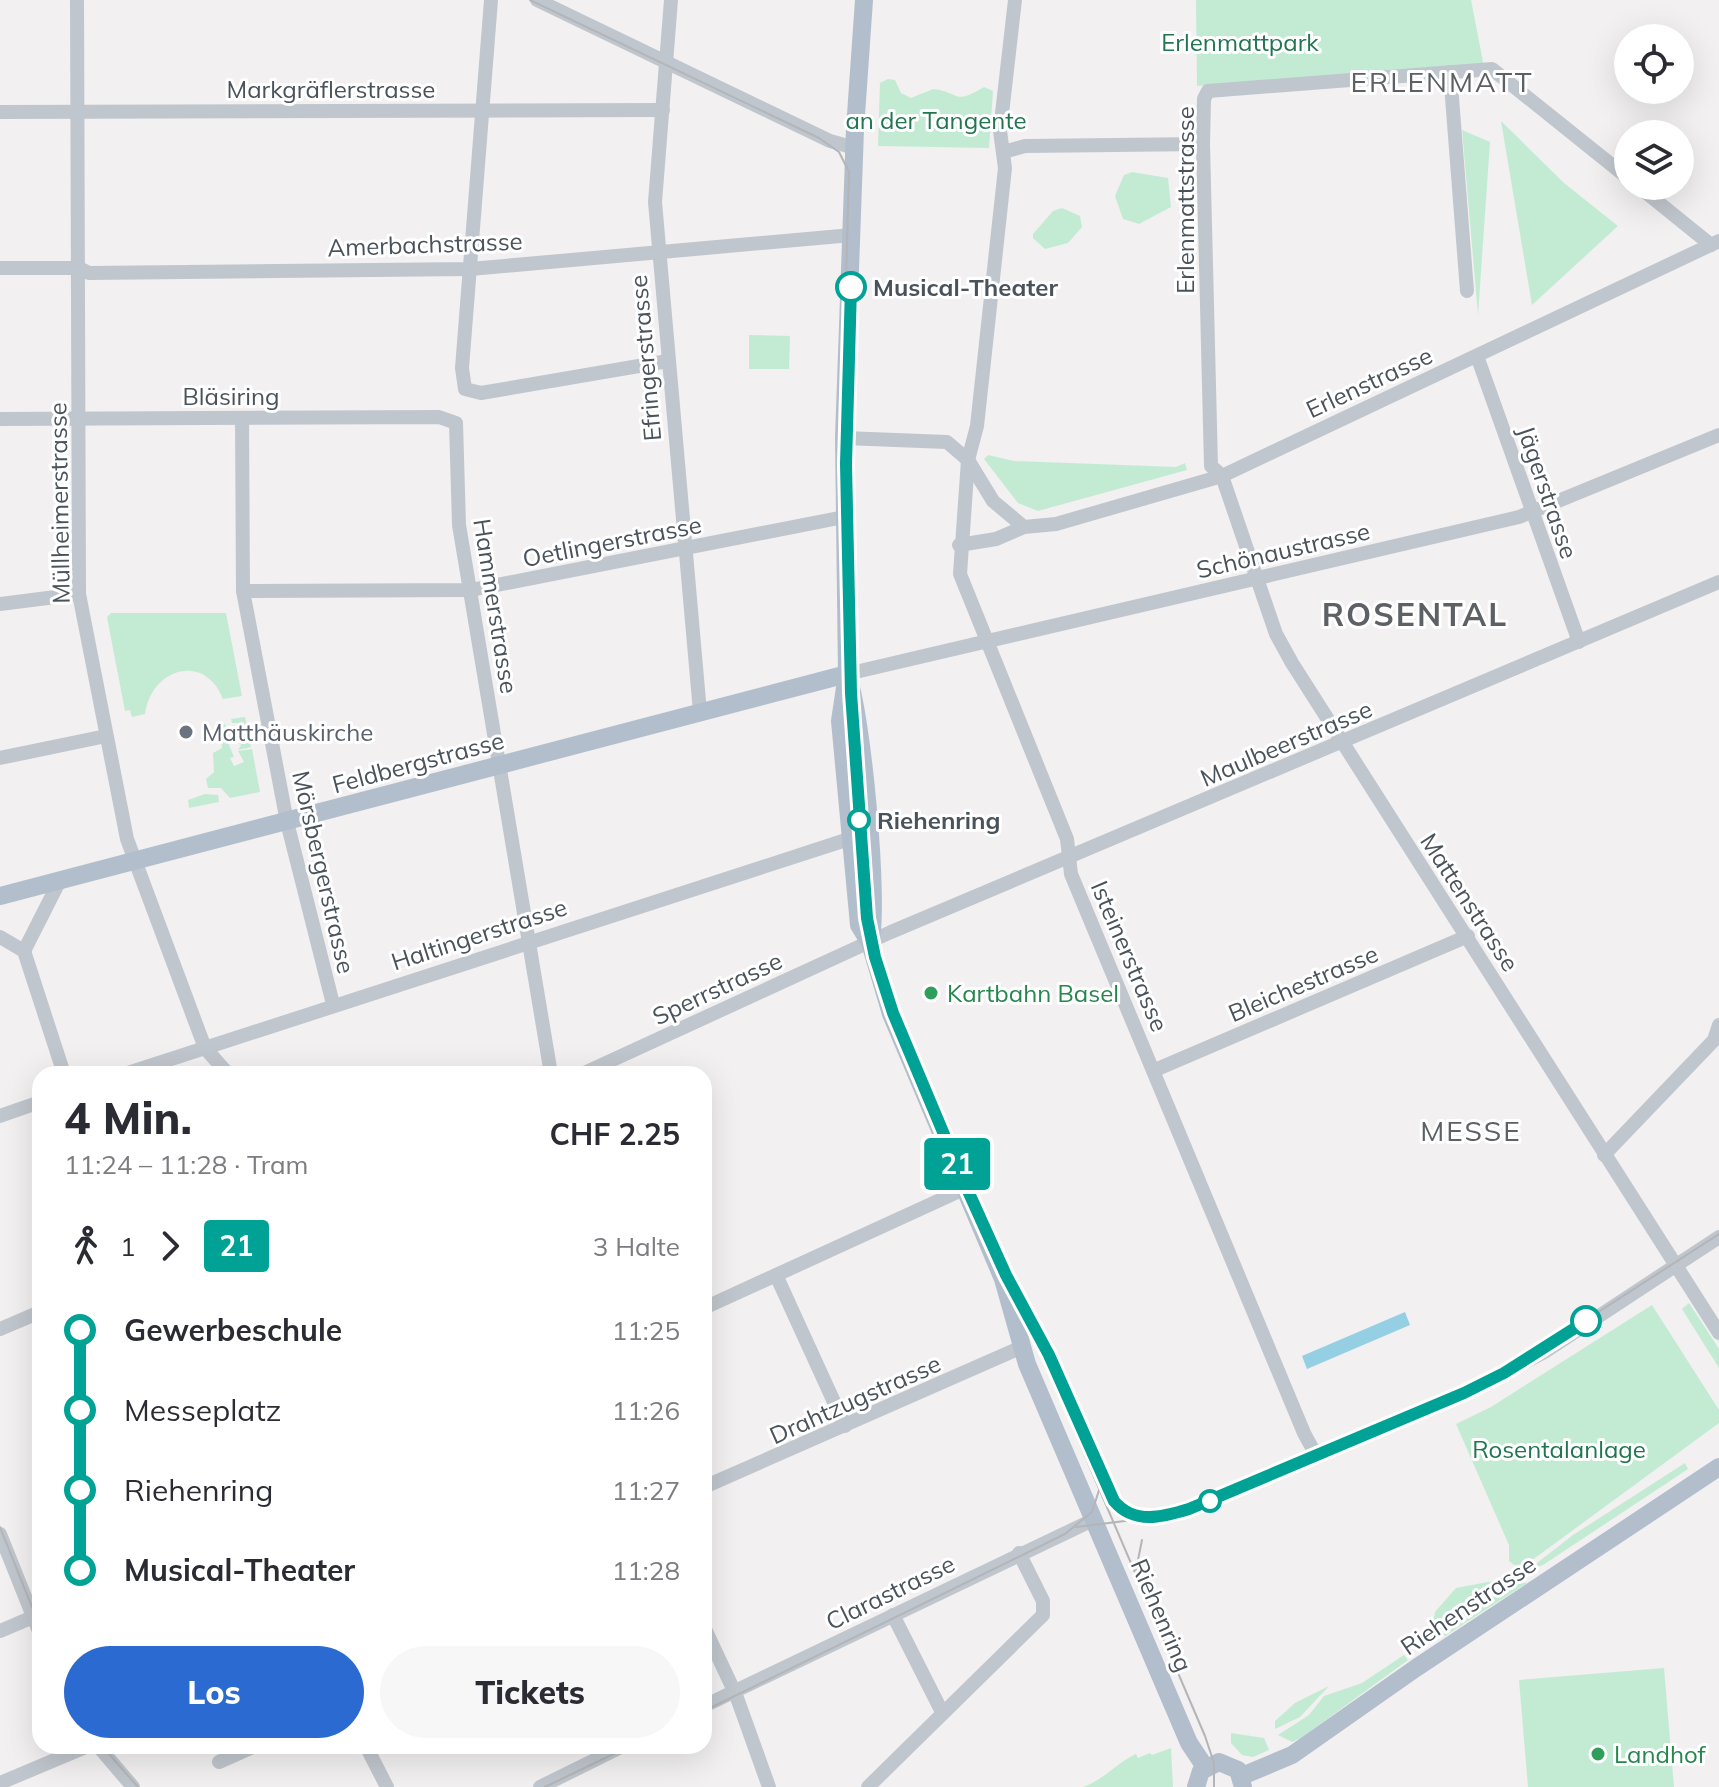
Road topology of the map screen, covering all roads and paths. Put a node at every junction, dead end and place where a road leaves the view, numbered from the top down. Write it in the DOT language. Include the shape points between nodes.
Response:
graph roads {
  1 [pos="77,0"];
  2 [pos="491,0"];
  3 [pos="537,0"];
  4 [pos="671,0"];
  5 [pos="864,0"];
  6 [pos="1015,0"];
  7 [pos="666,62"];
  8 [pos="1450,72"];
  9 [pos="663,110"];
  10 [pos="77,111"];
  11 [pos="483,111"];
  12 [pos="0,112"];
  13 [pos="1203,144"];
  14 [pos="855,148"];
  15 [pos="1003,152"];
  16 [pos="1614,167"];
  17 [pos="1657,200"];
  18 [pos="852,235"];
  19 [pos="1715,243"];
  20 [pos="658,250"];
  21 [pos="0,268"];
  22 [pos="79,268"];
  23 [pos="470,269"];
  24 [pos="1467,291"];
  25 [pos="1477,356"];
  26 [pos="668,361"];
  27 [pos="78,418"];
  28 [pos="242,418"];
  29 [pos="0,419"];
  30 [pos="458,427"];
  31 [pos="1719,435"];
  32 [pos="844,438"];
  33 [pos="968,460"];
  34 [pos="1222,476"];
  35 [pos="1533,513"];
  36 [pos="844,517"];
  37 [pos="1024,527"];
  38 [pos="959,545"];
  39 [pos="683,550"];
  40 [pos="1258,578"];
  41 [pos="1719,582"];
  42 [pos="471,590"];
  43 [pos="243,591"];
  44 [pos="79,594"];
  45 [pos="0,604"];
  46 [pos="1579,642"];
  47 [pos="985,644"];
  48 [pos="847,674"];
  49 [pos="700,712"];
  50 [pos="106,736"];
  51 [pos="1342,743"];
  52 [pos="0,758"];
  53 [pos="499,765"];
  54 [pos="287,822"];
  55 [pos="849,839"];
  56 [pos="1069,857"];
  57 [pos="135,861"];
  58 [pos="60,880"];
  59 [pos="0,896"];
  60 [pos="1468,936"];
  61 [pos="0,937"];
  62 [pos="528,942"];
  63 [pos="870,943"];
  64 [pos="24,951"];
  65 [pos="333,1004"];
  66 [pos="1719,1025"];
  67 [pos="205,1048"];
  68 [pos="61,1066"];
  69 [pos="150,1066"];
  70 [pos="221,1066"];
  71 [pos="550,1066"];
  72 [pos="600,1066"];
  73 [pos="1155,1070"];
  74 [pos="32,1105"];
  75 [pos="0,1116"];
  76 [pos="1604,1155"];
  77 [pos="964,1189"];
  78 [pos="1719,1237"];
  79 [pos="1677,1267"];
  80 [pos="776,1275"];
  81 [pos="712,1304"];
  82 [pos="32,1315"];
  83 [pos="0,1329"];
  84 [pos="1719,1333"];
  85 [pos="1022,1347"];
  86 [pos="1463,1395"];
  87 [pos="845,1426"];
  88 [pos="1317,1457"];
  89 [pos="1719,1467"];
  90 [pos="712,1484"];
  91 [pos="1095,1519"];
  92 [pos="0,1534"];
  93 [pos="1019,1553"];
  94 [pos="32,1607"];
  95 [pos="893,1615"];
  96 [pos="32,1618"];
  97 [pos="0,1631"];
  98 [pos="712,1644"];
  99 [pos="734,1691"];
  100 [pos="712,1702"];
  101 [pos="942,1712"];
  102 [pos="69,1754"];
  103 [pos="105,1754"];
  104 [pos="237,1754"];
  105 [pos="370,1754"];
  106 [pos="607,1754"];
  107 [pos="219,1762"];
  108 [pos="1205,1767"];
  109 [pos="1242,1782"];
  110 [pos="0,1783"];
  111 [pos="133,1787"];
  112 [pos="387,1787"];
  113 [pos="540,1787"];
  114 [pos="769,1787"];
  115 [pos="868,1787"];
  116 [pos="1196,1787"];
  1 -- 10 [label="street, Müllheimerstrasse"];
  2 -- 11 [label="street"];
  3 -- 7 [label="street"];
  4 -- 7 [label="street, Efringerstrasse"];
  5 -- 14 [label="main road, Riehenring"];
  6 -- 15 [label="street, Isteinerstrasse" via="1000,131"];
  7 -- 9 [label="street, Efringerstrasse"];
  7 -- 14 [label="street"];
  8 -- 13 [label="street, Erlenmattstrasse" via="1208,91"];
  8 -- 16 [label="street, Erlenmattstrasse" via="1492,69"];
  8 -- 24 [label="street"];
  9 -- 11 [label="street, Markgräflerstrasse"];
  9 -- 20 [label="street, Efringerstrasse" via="655,202"];
  10 -- 11 [label="street, Markgräflerstrasse"];
  10 -- 12 [label="street, Markgräflerstrasse"];
  10 -- 22 [label="street, Müllheimerstrasse"];
  11 -- 23 [label="street"];
  13 -- 15 [label="street" via="1025,146"];
  13 -- 34 [label="street, Erlenmattstrasse" via="1211,466"];
  14 -- 18 [label="main road, Riehenring"];
  15 -- 33 [label="street, Isteinerstrasse" via="993,286 977,426"];
  17 -- 19 [label="street"];
  18 -- 20 [label="street, Amerbachstrasse"];
  18 -- 32 [label="main road, Riehenring"];
  19 -- 25 [label="street, Erlenstrasse"];
  20 -- 23 [label="street, Amerbachstrasse"];
  20 -- 26 [label="street, Efringerstrasse"];
  21 -- 22 [label="street, Amerbachstrasse"];
  22 -- 23 [label="street, Amerbachstrasse" via="89,273"];
  22 -- 27 [label="street, Müllheimerstrasse"];
  23 -- 26 [label="street" via="465,389 476,393"];
  25 -- 34 [label="street, Erlenstrasse"];
  25 -- 35 [label="street, Jägerstrasse"];
  26 -- 39 [label="street, Efringerstrasse"];
  27 -- 28 [label="street, Bläsiring"];
  27 -- 29 [label="street, Bläsiring"];
  27 -- 44 [label="street, Müllheimerstrasse"];
  28 -- 30 [label="street, Bläsiring" via="439,417"];
  28 -- 43 [label="street, Mörsbergerstrasse"];
  30 -- 42 [label="street, Hammerstrasse" via="459,525"];
  31 -- 35 [label="street, Schönaustrasse"];
  32 -- 33 [label="street" via="934,440 959,449"];
  32 -- 36 [label="main road, Riehenring"];
  33 -- 37 [label="street" via="993,501"];
  33 -- 38 [label="street, Isteinerstrasse"];
  34 -- 37 [label="street, Erlenstrasse" via="1056,524"];
  34 -- 40 [label="street, Mattenstrasse"];
  35 -- 40 [label="street, Schönaustrasse"];
  35 -- 46 [label="street, Jägerstrasse"];
  36 -- 39 [label="street, Oetlingerstrasse"];
  36 -- 48 [label="main road, Riehenring"];
  37 -- 38 [label="street, Erlenstrasse" via="996,539"];
  38 -- 47 [label="street, Isteinerstrasse" via="960,574"];
  39 -- 42 [label="street, Oetlingerstrasse"];
  39 -- 49 [label="street, Efringerstrasse"];
  40 -- 47 [label="street, Schönaustrasse"];
  40 -- 51 [label="street, Mattenstrasse" via="1276,634"];
  41 -- 46 [label="street, Maulbeerstrasse"];
  42 -- 43 [label="street, Oetlingerstrasse"];
  42 -- 53 [label="street, Hammerstrasse"];
  43 -- 54 [label="street, Mörsbergerstrasse"];
  44 -- 45 [label="street"];
  44 -- 50 [label="street, Müllheimerstrasse"];
  46 -- 51 [label="street, Maulbeerstrasse"];
  47 -- 48 [label="street, Schönaustrasse"];
  47 -- 56 [label="street, Isteinerstrasse" via="1067,839"];
  48 -- 49 [label="main road, Feldbergstrasse"];
  48 -- 55 [label="main road, Riehenring" via="840,721"];
  48 -- 63 [label="main road, Riehenring" via="856,700 874,923"];
  49 -- 53 [label="main road, Feldbergstrasse"];
  50 -- 52 [label="street"];
  50 -- 57 [label="street, Müllheimerstrasse"];
  51 -- 56 [label="street, Maulbeerstrasse"];
  51 -- 60 [label="street, Mattenstrasse"];
  53 -- 54 [label="main road, Feldbergstrasse"];
  53 -- 62 [label="street, Hammerstrasse"];
  54 -- 57 [label="main road, Feldbergstrasse"];
  54 -- 65 [label="street, Mörsbergerstrasse"];
  55 -- 62 [label="street, Haltingerstrasse"];
  55 -- 63 [label="main road, Riehenring" via="859,925"];
  56 -- 63 [label="street, Maulbeerstrasse"];
  56 -- 73 [label="street, Isteinerstrasse" via="1071,874"];
  57 -- 58 [label="main road, Feldbergstrasse"];
  57 -- 67 [label="street, Müllheimerstrasse"];
  58 -- 59 [label="main road, Feldbergstrasse"];
  58 -- 64 [label="street"];
  60 -- 73 [label="street, Bleichestrasse"];
  60 -- 76 [label="street, Mattenstrasse"];
  61 -- 64 [label="street"];
  62 -- 65 [label="street, Haltingerstrasse"];
  62 -- 71 [label="street, Hammerstrasse"];
  63 -- 72 [label="street, Sperrstrasse"];
  63 -- 77 [label="main road, Riehenring" via="891,1014"];
  64 -- 68 [label="street"];
  65 -- 67 [label="street, Haltingerstrasse"];
  66 -- 76 [label="street" via="1714,1040"];
  67 -- 69 [label="street, Haltingerstrasse"];
  67 -- 70 [label="street, Müllheimerstrasse"];
  73 -- 88 [label="street, Isteinerstrasse"];
  74 -- 75 [label="street"];
  76 -- 79 [label="street, Mattenstrasse"];
  77 -- 80 [label="street"];
  77 -- 85 [label="main road, Riehenring" via="1003,1279"];
  78 -- 79 [label="street"];
  79 -- 84 [label="street, Mattenstrasse"];
  79 -- 86 [label="street" via="1504,1377"];
  80 -- 81 [label="street"];
  80 -- 87 [label="street"];
  82 -- 83 [label="street"];
  85 -- 87 [label="street, Drahtzugstrasse"];
  85 -- 91 [label="main road, Riehenring"];
  87 -- 90 [label="street, Drahtzugstrasse"];
  89 -- 109 [label="main road, Riehenstrasse" via="1292,1755"];
  91 -- 93 [label="street, Clarastrasse"];
  91 -- 108 [label="main road, Riehenring" via="1189,1743"];
  92 -- 94 [label="street"];
  93 -- 95 [label="street, Clarastrasse"];
  93 -- 101 [label="street" via="1043,1601 1043,1615"];
  95 -- 99 [label="street, Clarastrasse"];
  95 -- 101 [label="street"];
  96 -- 97 [label="street"];
  98 -- 99 [label="street"];
  99 -- 100 [label="street, Clarastrasse"];
  99 -- 114 [label="street"];
  101 -- 115 [label="street"];
  102 -- 110 [label="street"];
  103 -- 111 [label="street"];
  104 -- 107 [label="street"];
  105 -- 112 [label="street"];
  106 -- 113 [label="street"];
  108 -- 109 [label="main road" via="1226,1763"];
  108 -- 116 [label="main road"];
}
